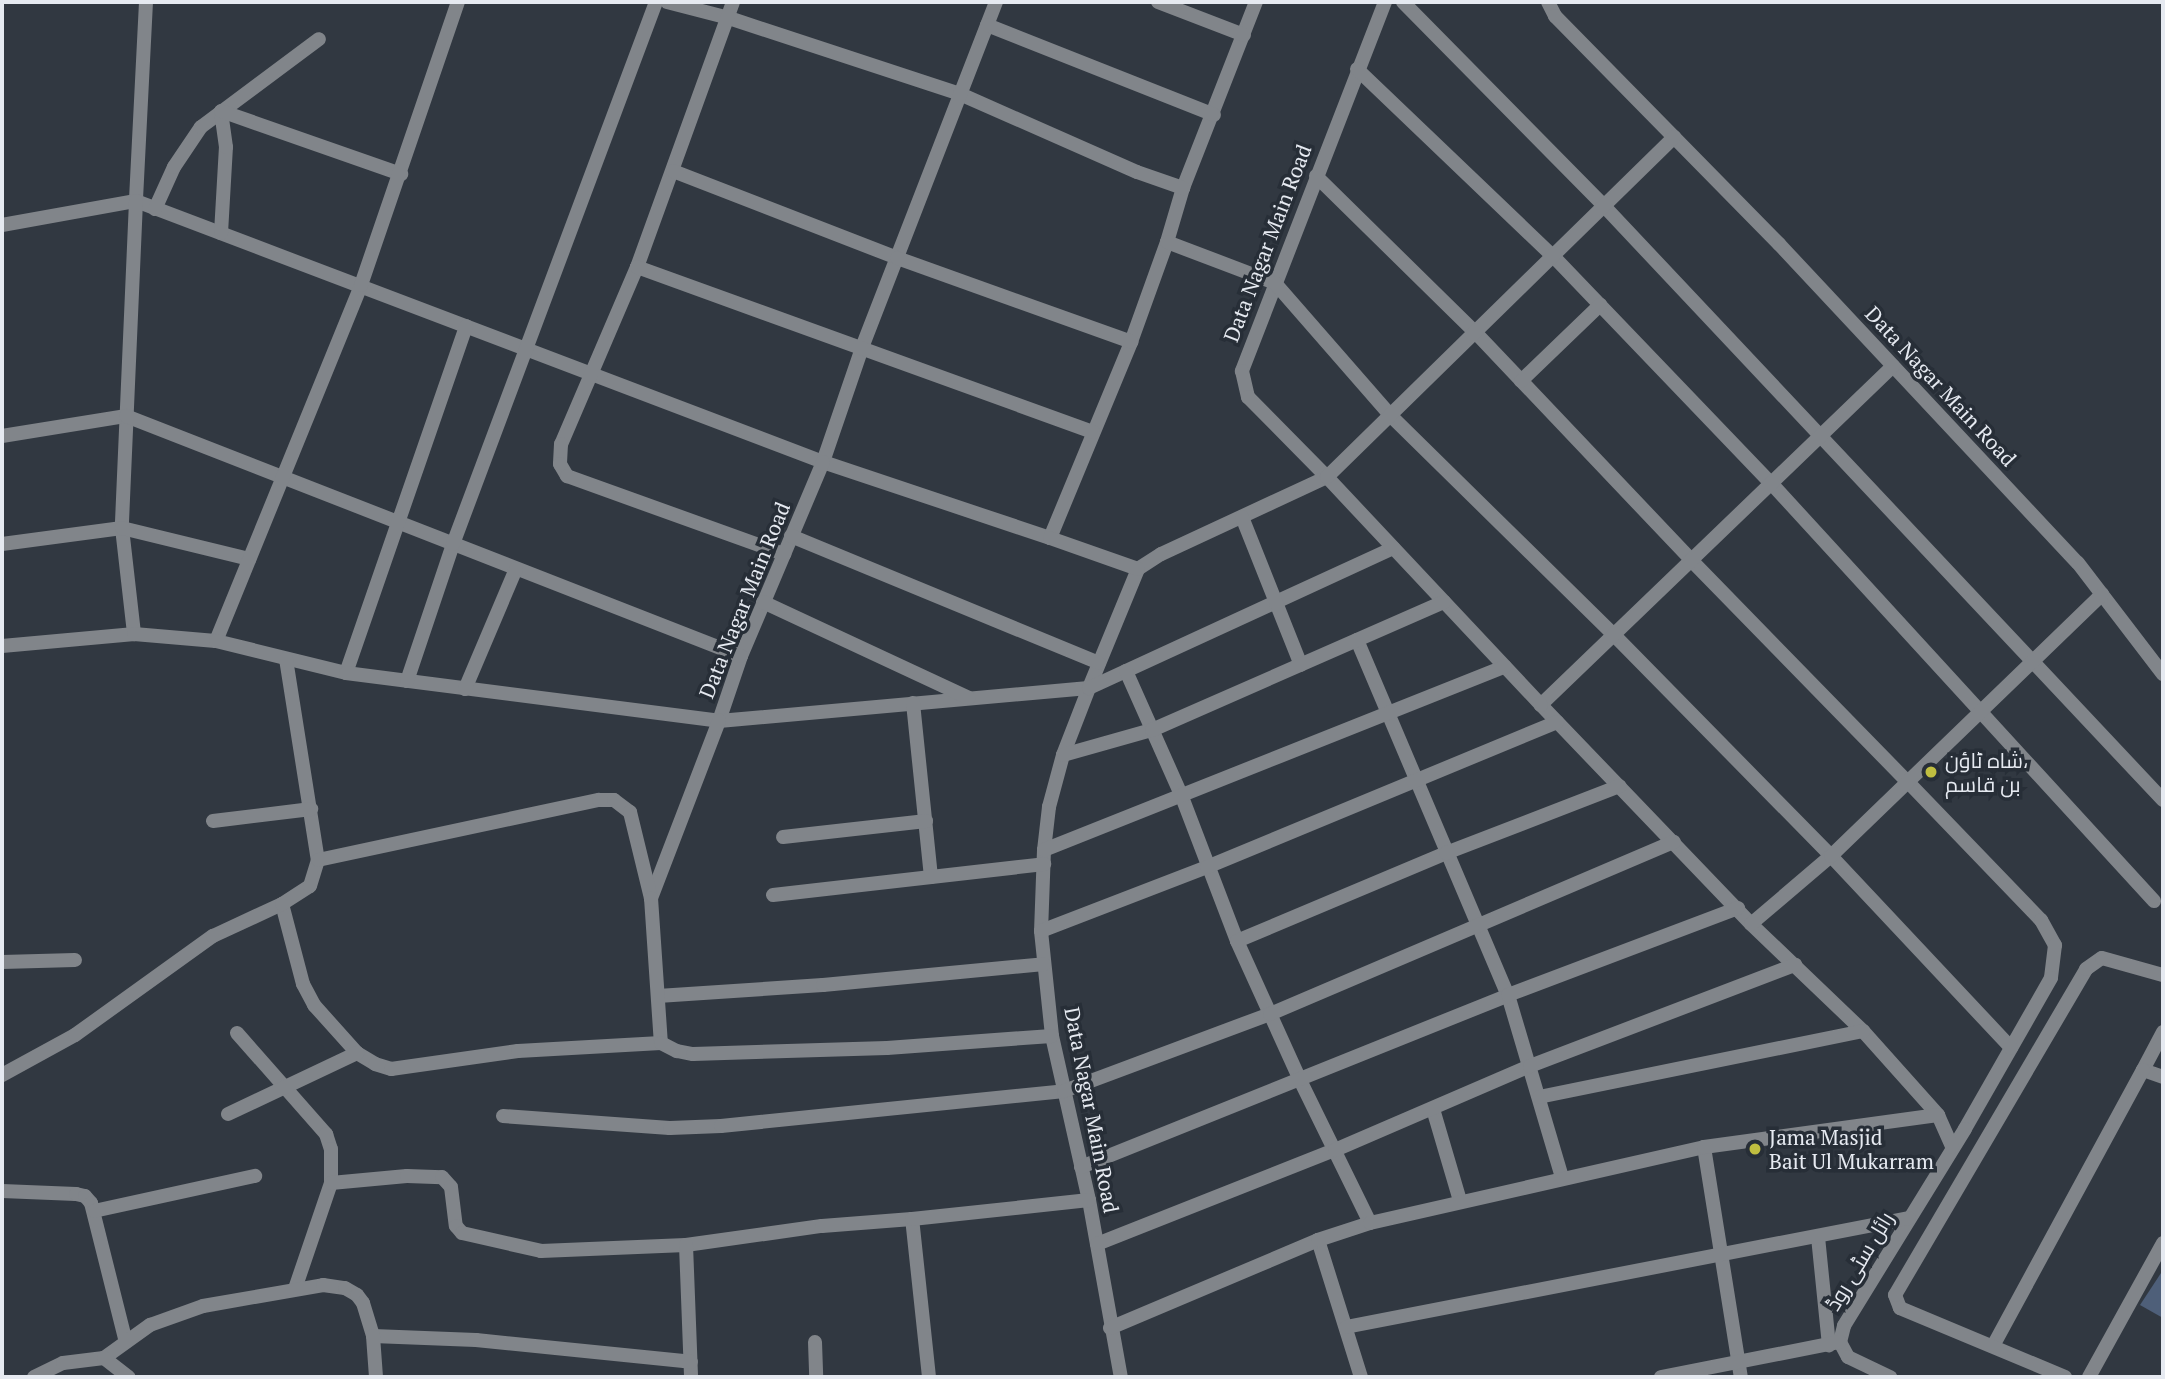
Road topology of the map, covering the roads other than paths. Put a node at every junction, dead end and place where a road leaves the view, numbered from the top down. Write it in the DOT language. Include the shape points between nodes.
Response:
graph roads {
  1 [pos="146,2"];
  2 [pos="458,2"];
  3 [pos="656,2"];
  4 [pos="667,2"];
  5 [pos="733,2"];
  6 [pos="996,2"];
  7 [pos="1158,2"];
  8 [pos="1256,2"];
  9 [pos="1385,2"];
  10 [pos="1403,2"];
  11 [pos="1548,2"];
  12 [pos="729,18"];
  13 [pos="988,25"];
  14 [pos="1244,34"];
  15 [pos="318,39"];
  16 [pos="1357,69"];
  17 [pos="960,94"];
  18 [pos="221,111"];
  19 [pos="1214,115"];
  20 [pos="1674,137"];
  21 [pos="673,170"];
  22 [pos="401,174"];
  23 [pos="1316,176"];
  24 [pos="1183,188"];
  25 [pos="136,201"];
  26 [pos="1604,206"];
  27 [pos="155,209"];
  28 [pos="2,225"];
  29 [pos="221,233"];
  30 [pos="1167,242"];
  31 [pos="1553,256"];
  32 [pos="897,258"];
  33 [pos="636,267"];
  34 [pos="1275,283"];
  35 [pos="361,285"];
  36 [pos="1600,305"];
  37 [pos="466,326"];
  38 [pos="1475,332"];
  39 [pos="1131,342"];
  40 [pos="862,348"];
  41 [pos="527,349"];
  42 [pos="1893,366"];
  43 [pos="591,373"];
  44 [pos="1521,381"];
  45 [pos="1390,415"];
  46 [pos="126,416"];
  47 [pos="1093,432"];
  48 [pos="2,436"];
  49 [pos="1821,436"];
  50 [pos="823,461"];
  51 [pos="283,477"];
  52 [pos="1326,477"];
  53 [pos="1771,483"];
  54 [pos="1242,517"];
  55 [pos="398,522"];
  56 [pos="122,528"];
  57 [pos="791,536"];
  58 [pos="1050,538"];
  59 [pos="2,544"];
  60 [pos="453,544"];
  61 [pos="1393,548"];
  62 [pos="784,554"];
  63 [pos="249,559"];
  64 [pos="1691,560"];
  65 [pos="516,569"];
  66 [pos="1138,569"];
  67 [pos="2102,594"];
  68 [pos="1276,601"];
  69 [pos="763,602"];
  70 [pos="1444,602"];
  71 [pos="134,634"];
  72 [pos="1614,635"];
  73 [pos="1357,640"];
  74 [pos="216,641"];
  75 [pos="2,646"];
  76 [pos="741,656"];
  77 [pos="286,659"];
  78 [pos="2031,662"];
  79 [pos="1099,663"];
  80 [pos="1301,665"];
  81 [pos="1505,667"];
  82 [pos="1126,671"];
  83 [pos="346,673"];
  84 [pos="2163,674"];
  85 [pos="407,681"];
  86 [pos="1089,688"];
  87 [pos="465,689"];
  88 [pos="970,698"];
  89 [pos="914,703"];
  90 [pos="1541,705"];
  91 [pos="1981,711"];
  92 [pos="1389,713"];
  93 [pos="719,721"];
  94 [pos="1557,722"];
  95 [pos="1152,730"];
  96 [pos="1063,755"];
  97 [pos="1416,781"];
  98 [pos="1908,782"];
  99 [pos="1620,786"];
  100 [pos="1182,797"];
  101 [pos="2163,800"];
  102 [pos="311,809"];
  103 [pos="213,821"];
  104 [pos="926,821"];
  105 [pos="783,837"];
  106 [pos="1674,842"];
  107 [pos="1446,853"];
  108 [pos="1831,856"];
  109 [pos="1044,857"];
  110 [pos="318,860"];
  111 [pos="1207,867"];
  112 [pos="931,877"];
  113 [pos="773,895"];
  114 [pos="650,898"];
  115 [pos="2154,901"];
  116 [pos="282,904"];
  117 [pos="1738,908"];
  118 [pos="1477,924"];
  119 [pos="1751,924"];
  120 [pos="1041,931"];
  121 [pos="1237,941"];
  122 [pos="75,960"];
  123 [pos="2,962"];
  124 [pos="1044,964"];
  125 [pos="1795,965"];
  126 [pos="2163,975"];
  127 [pos="1508,995"];
  128 [pos="658,996"];
  129 [pos="1269,1014"];
  130 [pos="1863,1031"];
  131 [pos="2163,1032"];
  132 [pos="237,1033"];
  133 [pos="1052,1036"];
  134 [pos="661,1043"];
  135 [pos="2011,1048"];
  136 [pos="357,1053"];
  137 [pos="1530,1066"];
  138 [pos="2143,1070"];
  139 [pos="2,1075"];
  140 [pos="2163,1077"];
  141 [pos="1300,1080"];
  142 [pos="283,1086"];
  143 [pos="1064,1091"];
  144 [pos="1539,1097"];
  145 [pos="1433,1108"];
  146 [pos="228,1114"];
  147 [pos="1938,1115"];
  148 [pos="503,1116"];
  149 [pos="1704,1147"];
  150 [pos="1952,1147"];
  151 [pos="1335,1150"];
  152 [pos="1081,1167"];
  153 [pos="255,1176"];
  154 [pos="1562,1177"];
  155 [pos="331,1183"];
  156 [pos="2,1191"];
  157 [pos="1088,1200"];
  158 [pos="1460,1201"];
  159 [pos="94,1212"];
  160 [pos="1909,1218"];
  161 [pos="912,1219"];
  162 [pos="1370,1223"];
  163 [pos="1818,1237"];
  164 [pos="1318,1240"];
  165 [pos="2163,1243"];
  166 [pos="1097,1244"];
  167 [pos="686,1245"];
  168 [pos="1721,1256"];
  169 [pos="295,1289"];
  170 [pos="1346,1327"];
  171 [pos="1110,1328"];
  172 [pos="373,1336"];
  173 [pos="127,1342"];
  174 [pos="815,1342"];
  175 [pos="1834,1344"];
  176 [pos="1993,1346"];
  177 [pos="104,1358"];
  178 [pos="691,1362"];
  179 [pos="1740,1370"];
  180 [pos="34,1377"];
  181 [pos="128,1377"];
  182 [pos="376,1377"];
  183 [pos="691,1377"];
  184 [pos="816,1377"];
  185 [pos="929,1377"];
  186 [pos="1121,1377"];
  187 [pos="1362,1377"];
  188 [pos="1661,1377"];
  189 [pos="1890,1377"];
  190 [pos="2065,1377"];
  191 [pos="2089,1377"];
  1 -- 25 [label="street"];
  2 -- 22 [label="street"];
  3 -- 41 [label="street"];
  4 -- 12 [label="street"];
  5 -- 12 [label="street"];
  6 -- 13 [label="street, Data Nagar Main Road"];
  7 -- 14 [label="street"];
  8 -- 14 [label="street"];
  9 -- 16 [label="street, Data Nagar Main Road"];
  10 -- 26 [label="street"];
  11 -- 20 [label="street, Data Nagar Main Road" via="1555,16"];
  12 -- 17 [label="street"];
  12 -- 21 [label="street"];
  13 -- 17 [label="street, Data Nagar Main Road"];
  13 -- 19 [label="street"];
  14 -- 19 [label="street"];
  15 -- 18 [label="street"];
  16 -- 23 [label="street, Data Nagar Main Road"];
  16 -- 31 [label="street"];
  17 -- 24 [label="street"];
  17 -- 32 [label="street, Data Nagar Main Road"];
  18 -- 22 [label="street"];
  18 -- 27 [label="street" via="201,127 174,167"];
  18 -- 29 [label="street" via="226,147"];
  19 -- 24 [label="street"];
  20 -- 26 [label="street"];
  20 -- 42 [label="street, Data Nagar Main Road"];
  21 -- 32 [label="street"];
  21 -- 33 [label="street"];
  22 -- 35 [label="street"];
  23 -- 34 [label="street, Data Nagar Main Road"];
  23 -- 38 [label="street, رائل سٹی روڈ"];
  24 -- 30 [label="street"];
  25 -- 27 [label="street"];
  25 -- 28 [label="street"];
  25 -- 46 [label="street"];
  26 -- 31 [label="street"];
  26 -- 49 [label="street"];
  27 -- 29 [label="street"];
  29 -- 35 [label="street"];
  30 -- 34 [label="street"];
  30 -- 39 [label="street"];
  31 -- 36 [label="street"];
  31 -- 38 [label="street"];
  32 -- 39 [label="street"];
  32 -- 40 [label="street, Data Nagar Main Road"];
  33 -- 40 [label="street"];
  33 -- 43 [label="street"];
  34 -- 45 [label="street"];
  34 -- 52 [label="street, Data Nagar Main Road" via="1245,355 1244,385 1248,397"];
  35 -- 37 [label="street"];
  35 -- 51 [label="street"];
  36 -- 44 [label="street"];
  36 -- 53 [label="street"];
  37 -- 41 [label="street"];
  37 -- 55 [label="street"];
  38 -- 44 [label="street, رائل سٹی روڈ"];
  38 -- 45 [label="street"];
  39 -- 47 [label="street"];
  40 -- 47 [label="street"];
  40 -- 50 [label="street, Data Nagar Main Road"];
  41 -- 43 [label="street"];
  41 -- 60 [label="street"];
  42 -- 49 [label="street"];
  42 -- 67 [label="street, Data Nagar Main Road"];
  43 -- 50 [label="street"];
  43 -- 62 [label="street" via="561,444 560,464 566,476"];
  44 -- 64 [label="street, رائل سٹی روڈ"];
  45 -- 52 [label="street"];
  45 -- 72 [label="street"];
  46 -- 48 [label="street"];
  46 -- 51 [label="street"];
  46 -- 56 [label="street"];
  47 -- 58 [label="street"];
  49 -- 53 [label="street"];
  49 -- 78 [label="street"];
  50 -- 57 [label="street, Data Nagar Main Road"];
  50 -- 58 [label="street"];
  51 -- 55 [label="street"];
  51 -- 63 [label="street"];
  52 -- 54 [label="street"];
  52 -- 61 [label="street, Data Nagar Main Road"];
  53 -- 64 [label="street"];
  53 -- 91 [label="street"];
  54 -- 66 [label="street"];
  54 -- 68 [label="street"];
  55 -- 60 [label="street"];
  55 -- 83 [label="street"];
  56 -- 59 [label="street"];
  56 -- 63 [label="street"];
  56 -- 71 [label="street"];
  57 -- 62 [label="street, Data Nagar Main Road"];
  57 -- 79 [label="street"];
  58 -- 66 [label="street"];
  60 -- 65 [label="street"];
  60 -- 85 [label="street"];
  61 -- 68 [label="street, Data Nagar Main Road"];
  61 -- 70 [label="street, Data Nagar Main Road"];
  62 -- 69 [label="street, Data Nagar Main Road"];
  63 -- 74 [label="street"];
  64 -- 72 [label="street"];
  64 -- 98 [label="street, رائل سٹی روڈ"];
  65 -- 76 [label="street"];
  65 -- 87 [label="street"];
  66 -- 79 [label="street, Data Nagar Main Road"];
  67 -- 78 [label="street"];
  67 -- 84 [label="street, Data Nagar Main Road"];
  68 -- 80 [label="street"];
  68 -- 82 [label="street, Data Nagar Main Road"];
  69 -- 76 [label="street, Data Nagar Main Road"];
  69 -- 88 [label="street"];
  70 -- 73 [label="street"];
  70 -- 81 [label="street, Data Nagar Main Road"];
  71 -- 74 [label="street"];
  71 -- 75 [label="street"];
  72 -- 90 [label="street"];
  72 -- 108 [label="street"];
  73 -- 80 [label="street"];
  73 -- 92 [label="street"];
  74 -- 77 [label="street"];
  76 -- 93 [label="street, Data Nagar Main Road"];
  77 -- 83 [label="street"];
  77 -- 102 [label="street"];
  78 -- 91 [label="street"];
  78 -- 101 [label="street"];
  79 -- 86 [label="street, Data Nagar Main Road"];
  80 -- 95 [label="street"];
  81 -- 90 [label="street, Data Nagar Main Road"];
  81 -- 92 [label="street"];
  82 -- 86 [label="street, Data Nagar Main Road"];
  82 -- 95 [label="street"];
  83 -- 85 [label="street"];
  85 -- 87 [label="street"];
  86 -- 88 [label="street, Data Nagar Main Road"];
  86 -- 96 [label="street, Data Nagar Main Road"];
  87 -- 93 [label="street"];
  88 -- 89 [label="street, Data Nagar Main Road"];
  89 -- 93 [label="street, Data Nagar Main Road"];
  89 -- 104 [label="street"];
  90 -- 94 [label="street, Data Nagar Main Road"];
  91 -- 98 [label="street"];
  91 -- 115 [label="street"];
  92 -- 97 [label="street"];
  92 -- 100 [label="street"];
  93 -- 114 [label="street"];
  94 -- 97 [label="street"];
  94 -- 99 [label="street, Data Nagar Main Road"];
  95 -- 96 [label="street"];
  95 -- 100 [label="street"];
  96 -- 109 [label="street, Data Nagar Main Road" via="1049,807"];
  97 -- 107 [label="street"];
  97 -- 111 [label="street"];
  98 -- 108 [label="street"];
  98 -- 135 [label="street, رائل سٹی روڈ" via="2041,920 2056,945 2051,978"];
  99 -- 106 [label="street, Data Nagar Main Road"];
  99 -- 107 [label="street"];
  100 -- 109 [label="street"];
  100 -- 111 [label="street"];
  102 -- 103 [label="street"];
  102 -- 110 [label="street"];
  104 -- 105 [label="street"];
  104 -- 112 [label="street"];
  106 -- 117 [label="street, Data Nagar Main Road"];
  106 -- 118 [label="street"];
  107 -- 118 [label="street"];
  107 -- 121 [label="street"];
  108 -- 119 [label="street"];
  108 -- 135 [label="street"];
  109 -- 112 [label="street"];
  109 -- 120 [label="street, Data Nagar Main Road"];
  110 -- 114 [label="street" via="614,800 630,811"];
  110 -- 116 [label="street" via="310,886"];
  111 -- 120 [label="street"];
  111 -- 121 [label="street"];
  112 -- 113 [label="street"];
  114 -- 128 [label="street"];
  116 -- 136 [label="street" via="303,984 327,1022"];
  116 -- 139 [label="street" via="213,936 75,1035"];
  117 -- 119 [label="street, Data Nagar Main Road"];
  117 -- 127 [label="street"];
  118 -- 127 [label="street"];
  118 -- 129 [label="street"];
  119 -- 125 [label="street, Data Nagar Main Road"];
  120 -- 124 [label="street, Data Nagar Main Road"];
  121 -- 129 [label="street"];
  122 -- 123 [label="street"];
  124 -- 128 [label="street"];
  124 -- 133 [label="street, Data Nagar Main Road"];
  125 -- 130 [label="street, Data Nagar Main Road"];
  125 -- 137 [label="street"];
  126 -- 176 [label="street" via="2109,959 2091,963 1895,1295 1900,1308"];
  127 -- 137 [label="street"];
  127 -- 141 [label="street"];
  128 -- 134 [label="street"];
  129 -- 141 [label="street"];
  129 -- 143 [label="street"];
  130 -- 144 [label="street"];
  130 -- 147 [label="street, Data Nagar Main Road"];
  131 -- 138 [label="street"];
  132 -- 142 [label="street"];
  133 -- 134 [label="street" via="887,1048 693,1054"];
  133 -- 143 [label="street, Data Nagar Main Road"];
  134 -- 136 [label="street" via="517,1051 391,1069"];
  135 -- 150 [label="street, رائل سٹی روڈ"];
  136 -- 142 [label="street"];
  137 -- 144 [label="street"];
  137 -- 145 [label="street"];
  138 -- 140 [label="street"];
  138 -- 176 [label="street"];
  141 -- 151 [label="street"];
  141 -- 152 [label="street"];
  142 -- 146 [label="street"];
  142 -- 155 [label="street" via="327,1134"];
  143 -- 148 [label="street" via="721,1126 670,1128"];
  143 -- 152 [label="street, Data Nagar Main Road"];
  144 -- 154 [label="street"];
  145 -- 151 [label="street"];
  145 -- 158 [label="street"];
  147 -- 149 [label="street"];
  147 -- 150 [label="street, Data Nagar Main Road"];
  149 -- 154 [label="street"];
  149 -- 168 [label="street"];
  150 -- 160 [label="street, رائل سٹی روڈ"];
  151 -- 162 [label="street"];
  151 -- 166 [label="street"];
  152 -- 157 [label="street, Data Nagar Main Road"];
  153 -- 159 [label="street"];
  154 -- 158 [label="street"];
  155 -- 167 [label="street" via="442,1177 451,1187 456,1226 462,1233 541,1251"];
  155 -- 169 [label="street"];
  156 -- 159 [label="street" via="85,1196"];
  157 -- 161 [label="street"];
  157 -- 166 [label="street, Data Nagar Main Road"];
  158 -- 162 [label="street"];
  159 -- 173 [label="street"];
  160 -- 163 [label="street"];
  160 -- 175 [label="street, رائل سٹی روڈ"];
  161 -- 167 [label="street"];
  161 -- 185 [label="street"];
  162 -- 164 [label="street"];
  163 -- 168 [label="street"];
  163 -- 175 [label="street"];
  164 -- 170 [label="street"];
  164 -- 171 [label="street"];
  165 -- 191 [label="street"];
  166 -- 171 [label="street, Data Nagar Main Road"];
  167 -- 178 [label="street"];
  168 -- 170 [label="street"];
  168 -- 179 [label="street"];
  169 -- 172 [label="street" via="323,1284 357,1295"];
  169 -- 173 [label="street" via="203,1306 150,1325"];
  170 -- 187 [label="street"];
  171 -- 186 [label="street, Data Nagar Main Road"];
  172 -- 178 [label="street" via="476,1340"];
  172 -- 182 [label="street"];
  173 -- 177 [label="street"];
  174 -- 184 [label="street"];
  175 -- 179 [label="street"];
  175 -- 189 [label="street, رائل سٹی روڈ" via="1848,1357"];
  176 -- 190 [label="street"];
  177 -- 180 [label="street" via="63,1363"];
  177 -- 181 [label="street"];
  178 -- 183 [label="street"];
  179 -- 188 [label="street"];
}
